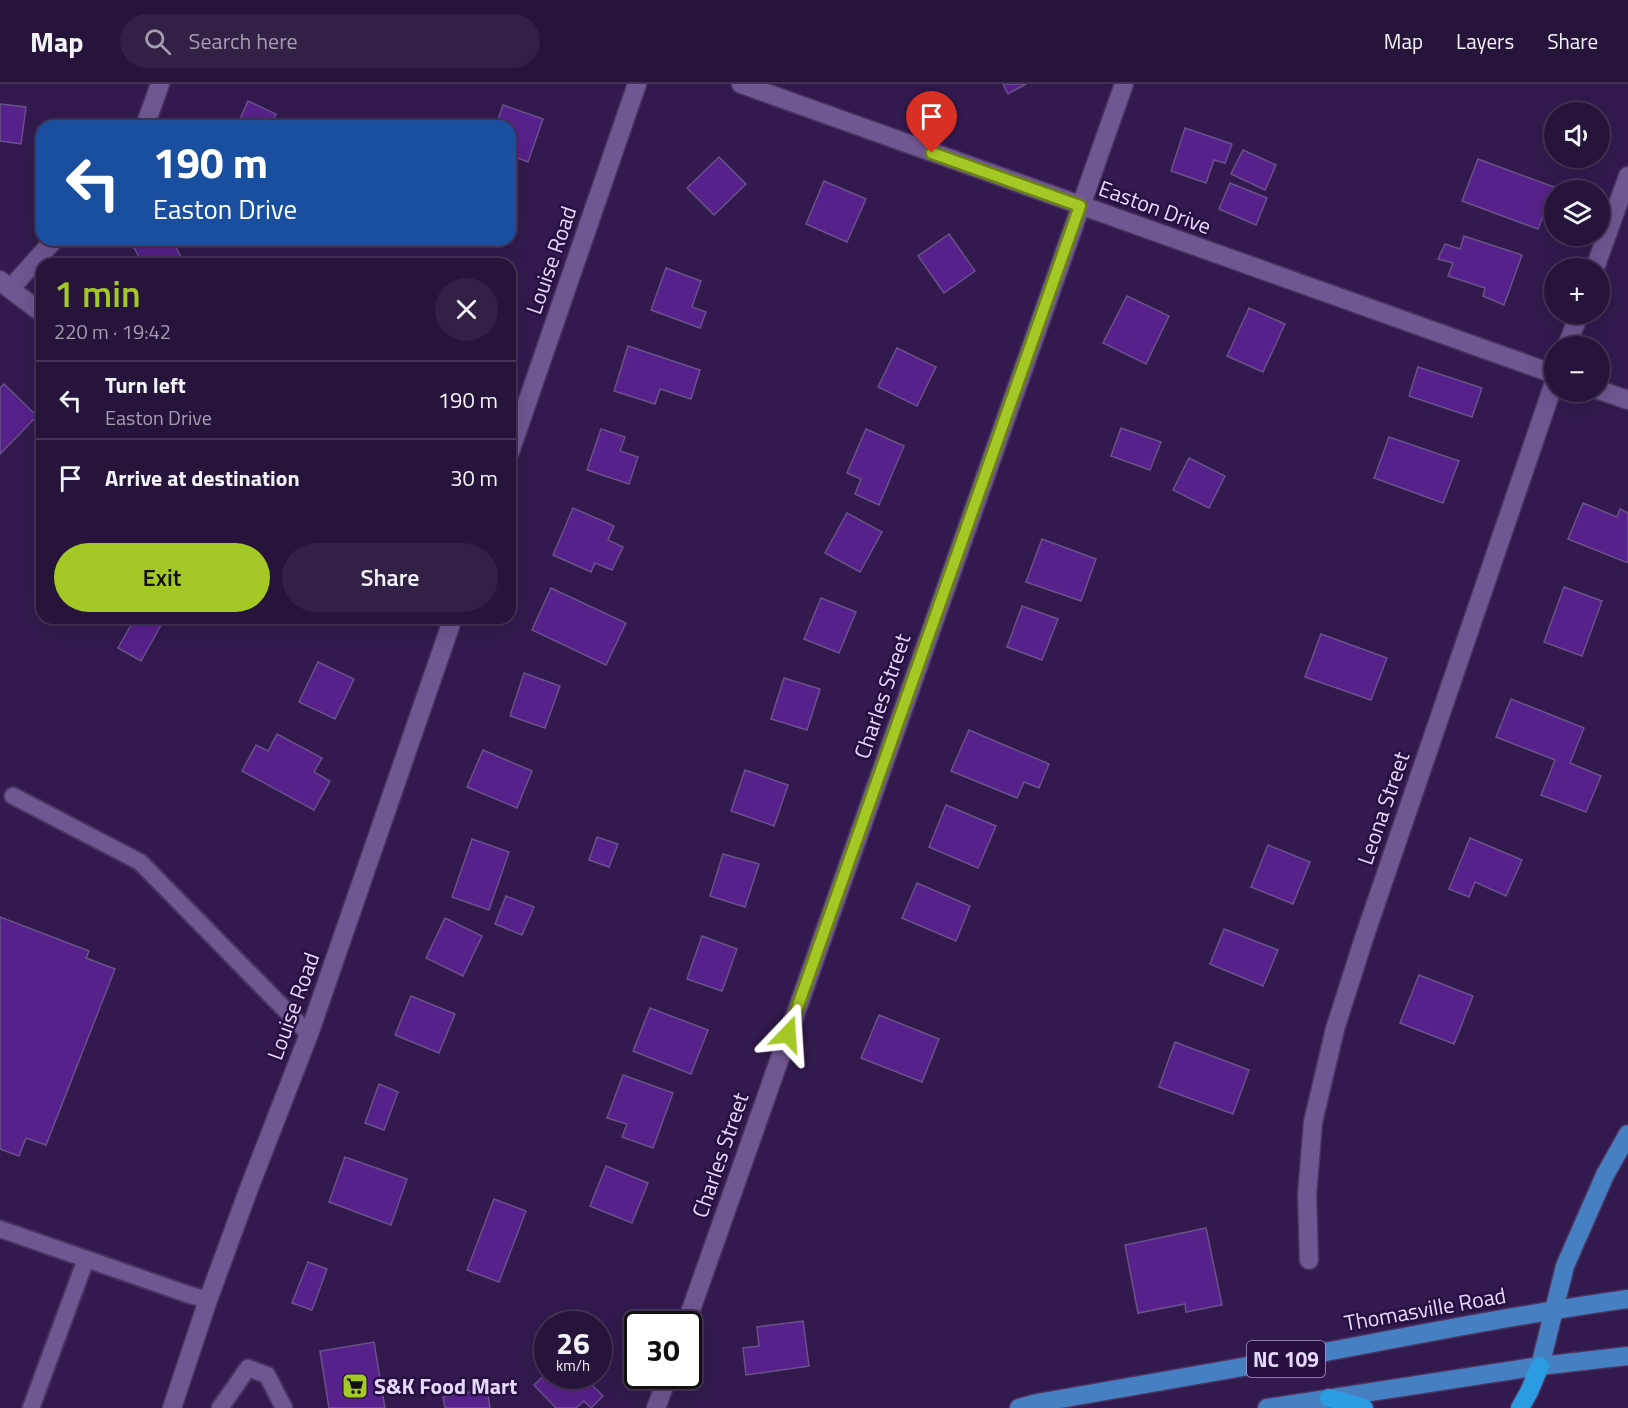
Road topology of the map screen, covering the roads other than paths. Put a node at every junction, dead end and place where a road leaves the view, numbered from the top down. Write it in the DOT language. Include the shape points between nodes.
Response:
graph roads {
  1 [pos="160,84"];
  2 [pos="637,84"];
  3 [pos="741,84"];
  4 [pos="1124,84"];
  5 [pos="148,120"];
  6 [pos="1628,176"];
  7 [pos="1080,206"];
  8 [pos="47,246"];
  9 [pos="1599,258"];
  10 [pos="5,285"];
  11 [pos="36,308"];
  12 [pos="1544,370"];
  13 [pos="1610,394"];
  14 [pos="1628,400"];
  15 [pos="1547,402"];
  16 [pos="516,435"];
  17 [pos="451,624"];
  18 [pos="13,796"];
  19 [pos="309,1034"];
  20 [pos="1628,1134"];
  21 [pos="0,1229"];
  22 [pos="86,1259"];
  23 [pos="1309,1260"];
  24 [pos="1628,1299"];
  25 [pos="208,1300"];
  26 [pos="1553,1310"];
  27 [pos="691,1311"];
  28 [pos="1628,1356"];
  29 [pos="1540,1366"];
  30 [pos="663,1389"];
  31 [pos="1329,1398"];
  32 [pos="31,1408"];
  33 [pos="172,1408"];
  34 [pos="220,1408"];
  35 [pos="284,1408"];
  36 [pos="656,1408"];
  37 [pos="1019,1408"];
  38 [pos="1267,1408"];
  39 [pos="1364,1408"];
  40 [pos="1520,1408"];
  1 -- 5 [label="street"];
  2 -- 16 [label="street, Louise Road"];
  3 -- 7 [label="street, Easton Drive"];
  4 -- 7 [label="street, Charles Street"];
  6 -- 9 [label="street"];
  7 -- 12 [label="street, Easton Drive"];
  7 -- 27 [label="street, Charles Street"];
  8 -- 10 [label="street"];
  10 -- 11 [label="street"];
  13 -- 14 [label="street"];
  15 -- 23 [label="street, Leona Street" via="1335,1029 1313,1122 1307,1195"];
  17 -- 19 [label="street, Louise Road"];
  18 -- 19 [label="lane" via="140,862"];
  19 -- 25 [label="street, Louise Road"];
  20 -- 26 [label="main road" via="1605,1175 1565,1266"];
  21 -- 22 [label="lane"];
  22 -- 25 [label="lane"];
  22 -- 32 [label="lane"];
  24 -- 26 [label="main road, Thomasville Road / NC 109"];
  25 -- 33 [label="street, Louise Road"];
  26 -- 29 [label="main road"];
  26 -- 37 [label="main road, Thomasville Road / NC 109"];
  28 -- 29 [label="main road, NC 109"];
  29 -- 31 [label="main road, NC 109"];
  29 -- 40 [label="highway"];
  30 -- 36 [label="street"];
  31 -- 38 [label="main road, NC 109"];
  31 -- 39 [label="highway"];
  34 -- 35 [label="lane" via="248,1368 267,1375"];
}
